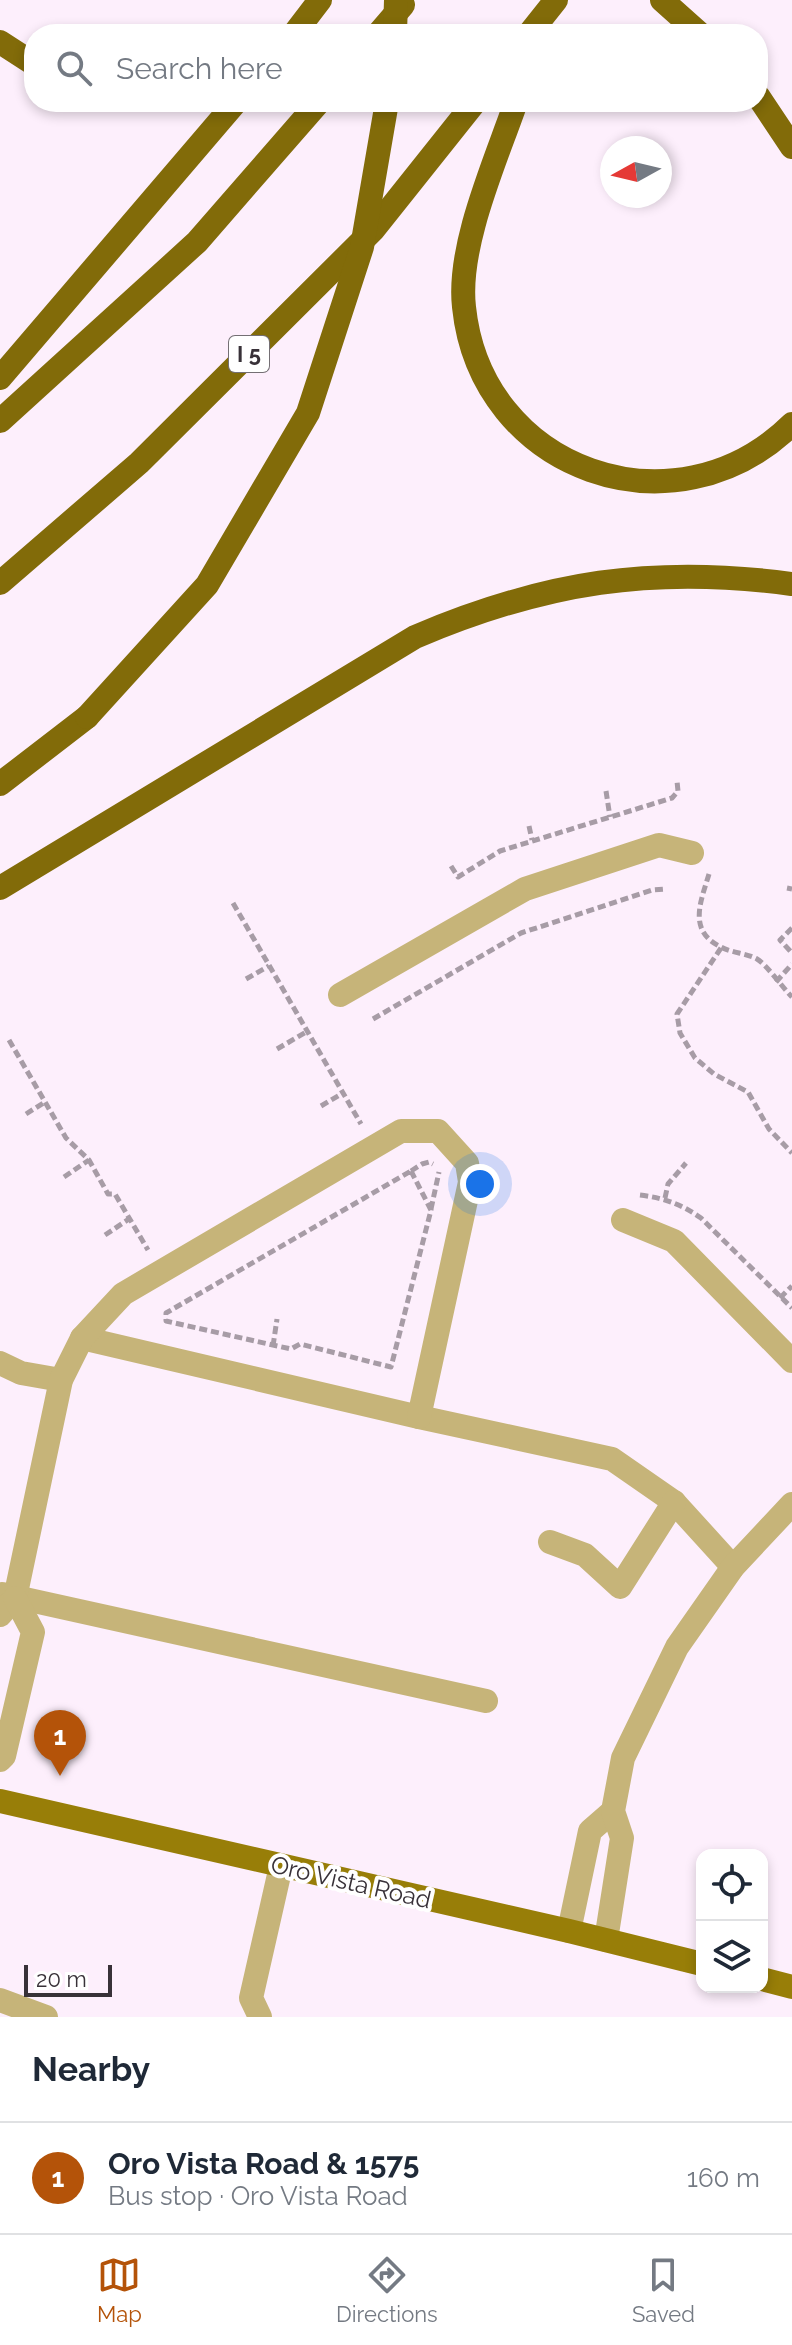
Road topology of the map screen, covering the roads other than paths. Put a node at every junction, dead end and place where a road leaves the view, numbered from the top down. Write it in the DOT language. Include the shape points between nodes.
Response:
graph roads {
  1 [pos="396,0"];
  2 [pos="407,0"];
  3 [pos="554,3"];
  4 [pos="670,8"];
  5 [pos="387,24"];
  6 [pos="395,24"];
  7 [pos="537,24"];
  8 [pos="545,24"];
  9 [pos="688,24"];
  10 [pos="0,42"];
  11 [pos="24,58"];
  12 [pos="768,95"];
  13 [pos="768,111"];
  14 [pos="227,112"];
  15 [pos="310,112"];
  16 [pos="385,112"];
  17 [pos="467,112"];
  18 [pos="512,112"];
  19 [pos="792,116"];
  20 [pos="792,147"];
  21 [pos="0,378"];
  22 [pos="0,421"];
  23 [pos="792,424"];
  24 [pos="0,583"];
  25 [pos="792,584"];
  26 [pos="0,784"];
  27 [pos="692,853"];
  28 [pos="0,888"];
  29 [pos="340,995"];
  30 [pos="623,1220"];
  31 [pos="82,1338"];
  32 [pos="792,1361"];
  33 [pos="0,1363"];
  34 [pos="61,1380"];
  35 [pos="419,1417"];
  36 [pos="674,1502"];
  37 [pos="792,1504"];
  38 [pos="550,1542"];
  39 [pos="733,1567"];
  40 [pos="5,1602"];
  41 [pos="486,1701"];
  42 [pos="0,1760"];
  43 [pos="0,1801"];
  44 [pos="613,1811"];
  45 [pos="281,1866"];
  46 [pos="569,1931"];
  47 [pos="606,1940"];
  48 [pos="696,1962"];
  49 [pos="768,1981"];
  50 [pos="792,1987"];
  51 [pos="0,2000"];
  52 [pos="46,2017"];
  53 [pos="260,2017"];
  1 -- 6 [label="highway, bridge"];
  2 -- 5 [label="highway"];
  3 -- 7 [label="highway"];
  3 -- 8 [label="highway"];
  4 -- 9 [label="highway"];
  10 -- 11 [label="highway"];
  12 -- 19 [label="highway"];
  13 -- 20 [label="highway"];
  14 -- 21 [label="highway"];
  15 -- 22 [label="highway" via="197,242"];
  16 -- 26 [label="highway, bridge" via="362,247 308,413 207,585 87,717"];
  17 -- 24 [label="highway, I 5" via="373,230 139,463"];
  18 -- 23 [label="highway" via="478,207 463,276 463,304 471,345 487,384 521,428 566,461 592,472 646,482 702,477 729,467"];
  25 -- 28 [label="highway" via="696,575 612,580 550,591 458,618 415,637"];
  27 -- 29 [label="street" via="659,845 525,889"];
  30 -- 32 [label="street" via="674,1241"];
  31 -- 34 [label="street"];
  31 -- 35 [label="street"];
  31 -- 35 [label="street" via="123,1294 401,1131 438,1131 467,1163 470,1182"];
  33 -- 34 [label="street"];
  34 -- 40 [label="street"];
  35 -- 36 [label="street" via="612,1459"];
  36 -- 38 [label="street" via="620,1587 585,1555"];
  36 -- 39 [label="street"];
  37 -- 39 [label="street"];
  39 -- 44 [label="street" via="677,1647 629,1744"];
  40 -- 41 [label="street"];
  40 -- 42 [label="street" via="33,1632"];
  43 -- 45 [label="main road, Oro Vista Road"];
  44 -- 46 [label="street" via="590,1831"];
  44 -- 47 [label="street" via="622,1838"];
  45 -- 46 [label="main road, Oro Vista Road"];
  45 -- 53 [label="street" via="251,1998"];
  46 -- 47 [label="main road, Oro Vista Road"];
  47 -- 48 [label="main road, Oro Vista Road"];
  49 -- 50 [label="main road"];
  51 -- 52 [label="street"];
}
